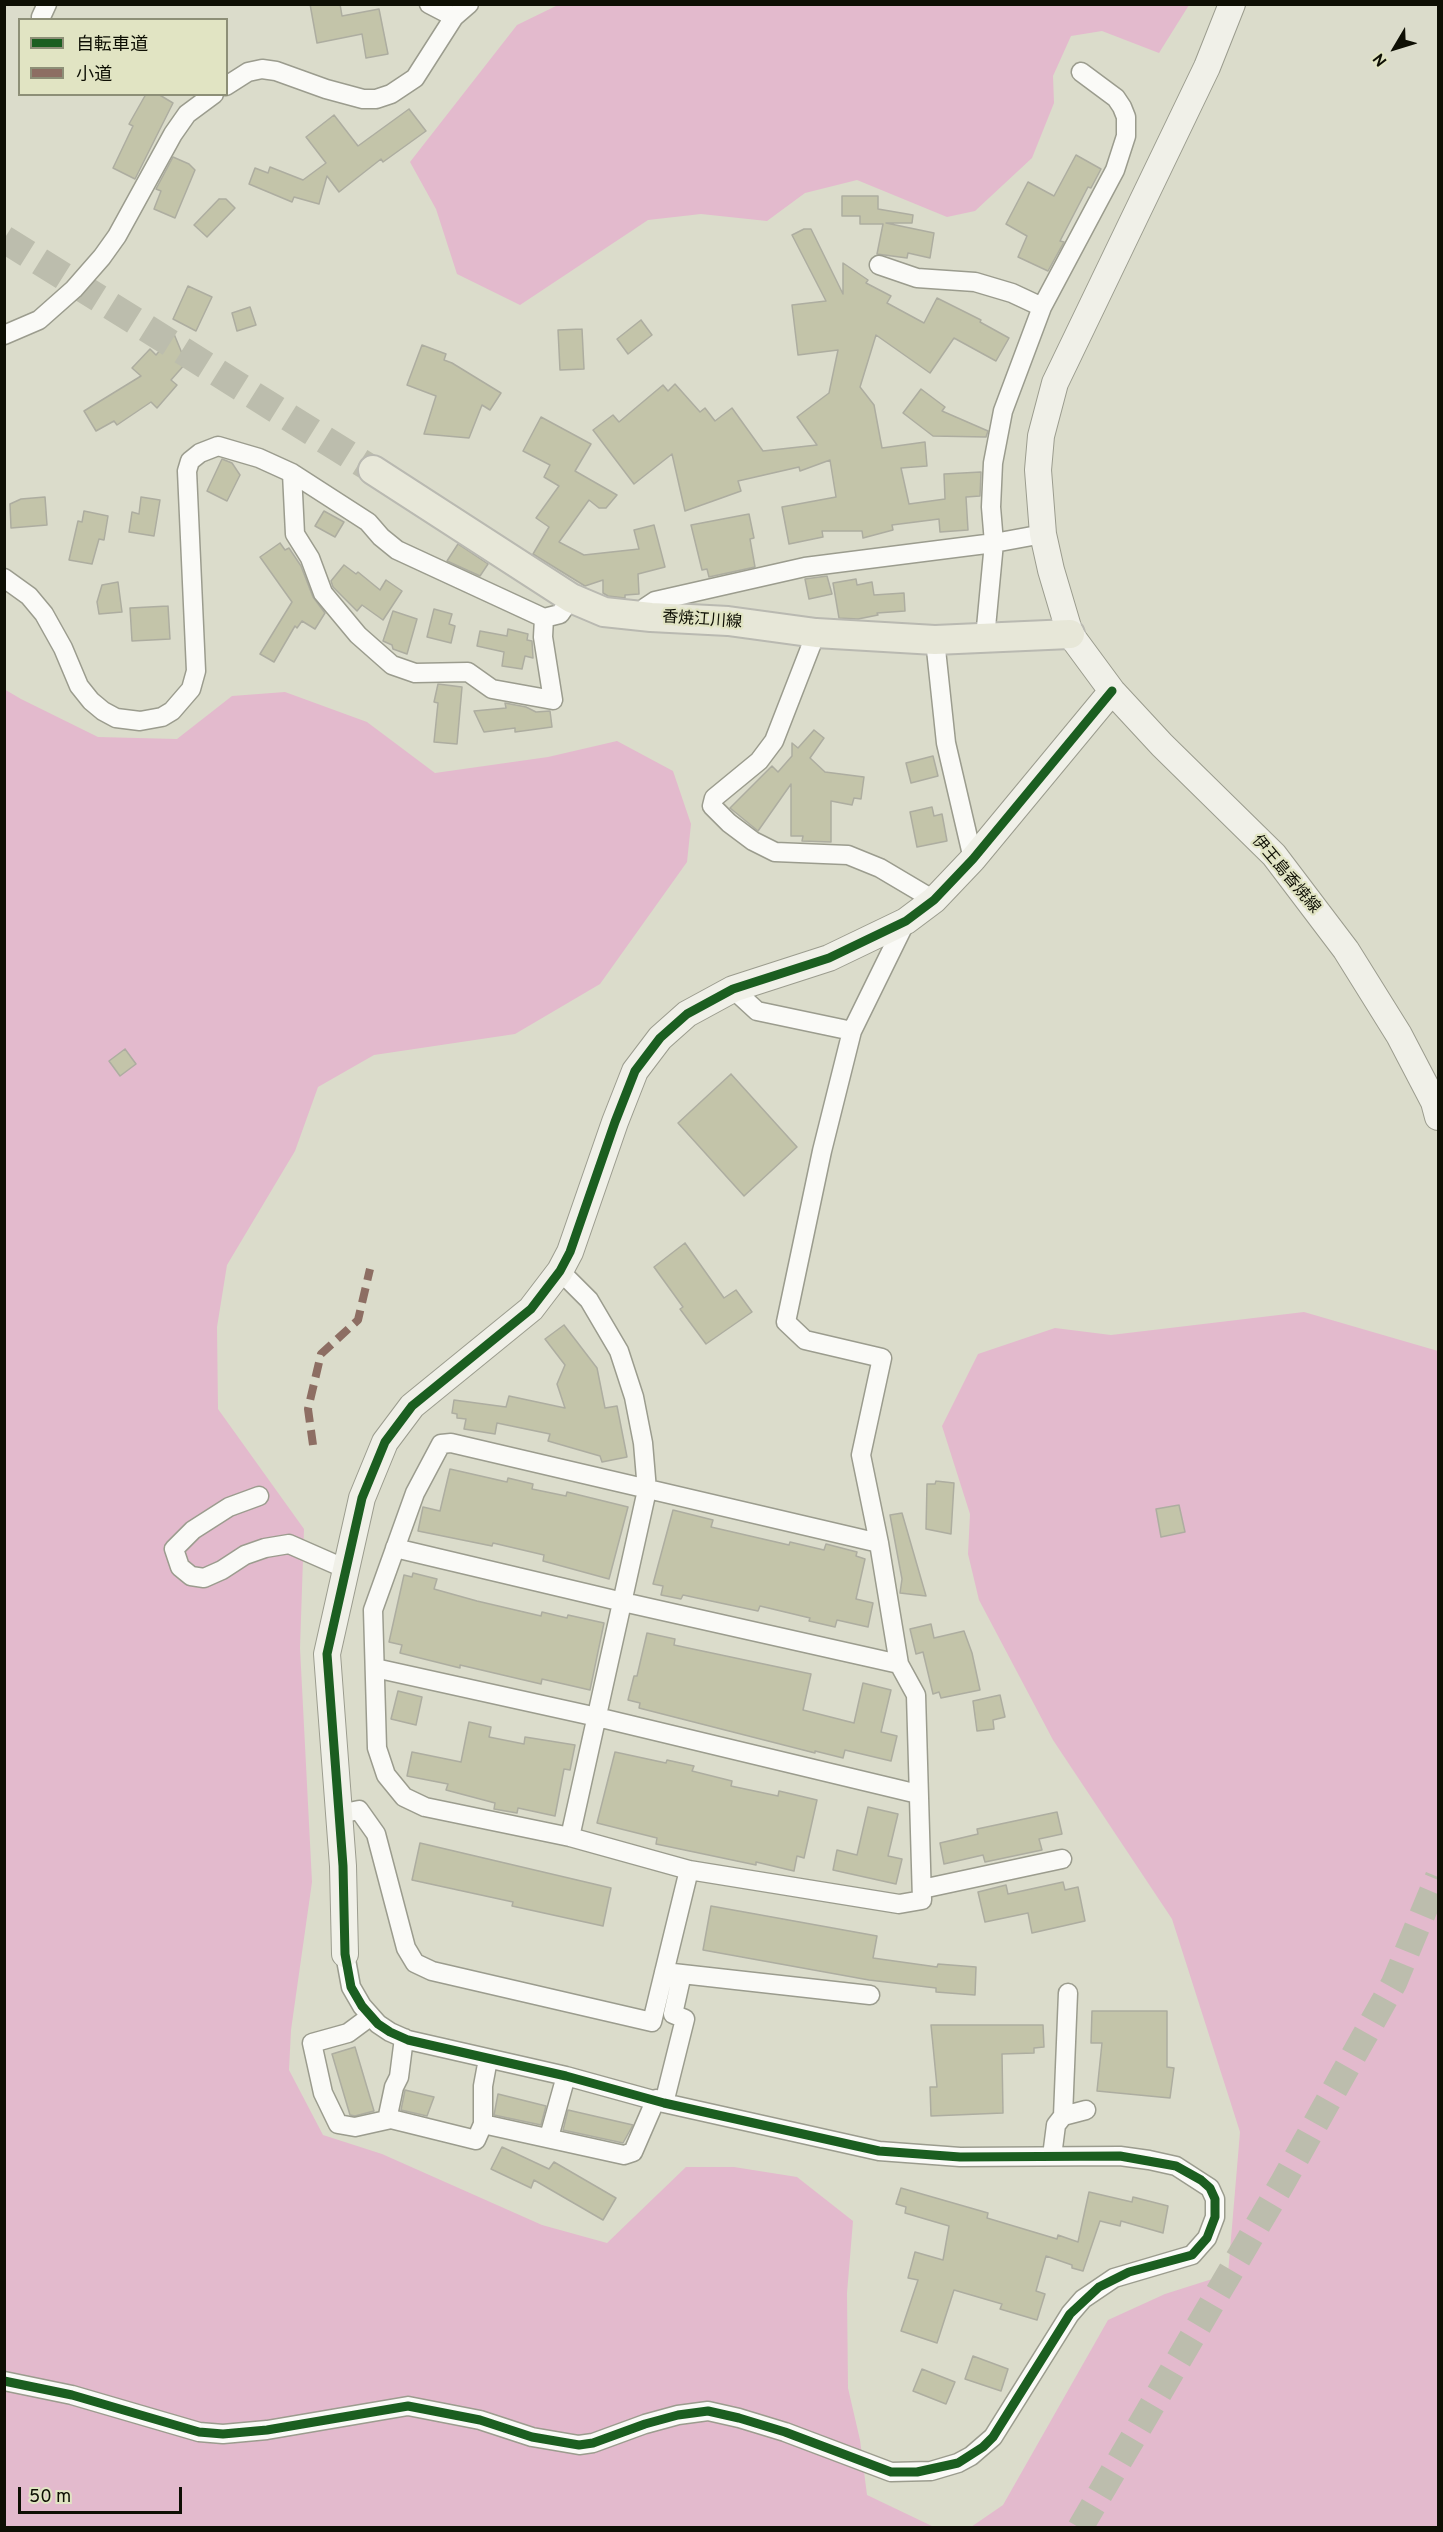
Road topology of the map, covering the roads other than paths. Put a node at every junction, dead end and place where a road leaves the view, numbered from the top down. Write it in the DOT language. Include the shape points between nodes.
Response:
graph roads {
  1 [pos="429,4"];
  2 [pos="470,4"];
  3 [pos="1232,4"];
  4 [pos="454,17"];
  5 [pos="1081,72"];
  6 [pos="228,85"];
  7 [pos="211,96"];
  8 [pos="879,265"];
  9 [pos="1042,307"];
  10 [pos="4,335"];
  11 [pos="373,470"];
  12 [pos="292,473"];
  13 [pos="1043,534"];
  14 [pos="994,543"];
  15 [pos="4,578"];
  16 [pos="571,598"];
  17 [pos="638,616"];
  18 [pos="544,618"];
  19 [pos="816,633"];
  20 [pos="1071,633"];
  21 [pos="985,638"];
  22 [pos="935,640"];
  23 [pos="1112,691"];
  24 [pos="973,859"];
  25 [pos="934,900"];
  26 [pos="906,921"];
  27 [pos="733,989"];
  28 [pos="852,1031"];
  29 [pos="1437,1108"];
  30 [pos="560,1270"];
  31 [pos="647,1490"];
  32 [pos="259,1496"];
  33 [pos="879,1543"];
  34 [pos="395,1548"];
  35 [pos="346,1569"];
  36 [pos="623,1602"];
  37 [pos="899,1664"];
  38 [pos="375,1668"];
  39 [pos="597,1717"];
  40 [pos="918,1794"];
  41 [pos="339,1814"];
  42 [pos="570,1837"];
  43 [pos="1062,1859"];
  44 [pos="689,1870"];
  45 [pos="922,1889"];
  46 [pos="345,1954"];
  47 [pos="673,1973"];
  48 [pos="1068,1993"];
  49 [pos="870,1995"];
  50 [pos="371,2016"];
  51 [pos="404,2038"];
  52 [pos="488,2058"];
  53 [pos="567,2076"];
  54 [pos="660,2101"];
  55 [pos="1086,2110"];
  56 [pos="1063,2116"];
  57 [pos="387,2120"];
  58 [pos="483,2124"];
  59 [pos="549,2138"];
  60 [pos="1052,2156"];
  61 [pos="4,2381"];
  1 -- 4 [label="street"];
  2 -- 4 [label="street"];
  3 -- 13 [label="street, 伊王島香焼線" via="1207,66 1055,383 1041,436 1038,470"];
  4 -- 6 [label="street" via="415,78 376,99 326,90 262,69 248,72"];
  5 -- 9 [label="street" via="1122,106 1126,136 1115,170"];
  7 -- 10 [label="street" via="187,114 173,134 102,257 39,320"];
  8 -- 9 [label="street" via="917,278 975,282"];
  9 -- 14 [label="street" via="1004,411 993,463"];
  11 -- 16 [label="main road, 香焼江川線"];
  12 -- 15 [label="street" via="218,446 190,461 187,502 196,670 191,689 180,704 162,717 140,721 116,718 91,701 44,614 29,596"];
  12 -- 18 [label="street" via="368,522 397,550"];
  12 -- 18 [label="street" via="294,534 310,558 323,593 358,635 392,665 415,673 468,672 492,689 553,700 543,637"];
  13 -- 14 [label="street"];
  13 -- 20 [label="street, 伊王島香焼線"];
  14 -- 17 [label="street" via="805,567 655,601"];
  14 -- 21 [label="street"];
  16 -- 17 [label="main road, 香焼江川線" via="604,612"];
  16 -- 18 [label="street" via="560,614"];
  17 -- 19 [label="main road, 香焼江川線" via="728,621"];
  19 -- 22 [label="main road, 香焼江川線"];
  19 -- 25 [label="street" via="774,741 759,760 714,798 712,806 745,835 775,852 848,855 880,868"];
  20 -- 21 [label="main road, 香焼江川線"];
  20 -- 23 [label="street, 伊王島香焼線"];
  21 -- 22 [label="main road, 香焼江川線"];
  22 -- 24 [label="street" via="946,743"];
  23 -- 24 [label="street"];
  23 -- 29 [label="street, 伊王島香焼線" via="1274,855 1346,950 1399,1035"];
  24 -- 25 [label="street"];
  25 -- 26 [label="street"];
  26 -- 27 [label="street" via="829,958"];
  26 -- 28 [label="street"];
  27 -- 28 [label="street" via="757,1011"];
  27 -- 30 [label="street" via="687,1014 660,1038 635,1071 570,1252"];
  28 -- 33 [label="street" via="786,1322 805,1340 882,1358 861,1455"];
  30 -- 31 [label="street" via="589,1300 619,1351 634,1397"];
  30 -- 35 [label="street" via="531,1309 412,1406 385,1442 362,1498"];
  31 -- 33 [label="street"];
  31 -- 34 [label="street" via="451,1443 441,1444 415,1493"];
  31 -- 36 [label="street"];
  32 -- 35 [label="street" via="229,1507 193,1530 174,1550 180,1568 191,1576 204,1578 245,1555 289,1544"];
  33 -- 37 [label="street"];
  34 -- 36 [label="street"];
  34 -- 38 [label="street" via="374,1610"];
  35 -- 41 [label="street" via="327,1654"];
  36 -- 37 [label="street"];
  36 -- 39 [label="street"];
  37 -- 40 [label="street" via="916,1695"];
  38 -- 39 [label="street"];
  38 -- 42 [label="street" via="377,1748 386,1775 404,1797 425,1807"];
  39 -- 40 [label="street"];
  39 -- 42 [label="street"];
  40 -- 45 [label="street"];
  41 -- 46 [label="street"];
  41 -- 47 [label="street" via="359,1810 376,1834 406,1948 415,1963 432,1971 652,2022"];
  42 -- 44 [label="street"];
  43 -- 45 [label="street"];
  44 -- 45 [label="street" via="899,1904 922,1900"];
  44 -- 47 [label="street"];
  46 -- 50 [label="street" via="351,1987"];
  47 -- 49 [label="street"];
  47 -- 54 [label="street" via="673,2014 685,2019"];
  48 -- 56 [label="street"];
  50 -- 51 [label="street"];
  50 -- 57 [label="street" via="348,2033 312,2043 323,2093 338,2124 356,2127"];
  51 -- 52 [label="street"];
  51 -- 57 [label="street" via="399,2077"];
  52 -- 53 [label="street"];
  52 -- 58 [label="street"];
  53 -- 54 [label="street"];
  53 -- 59 [label="street"];
  54 -- 59 [label="street" via="633,2152 624,2155"];
  54 -- 60 [label="street" via="879,2151 960,2157"];
  55 -- 56 [label="street"];
  56 -- 60 [label="street" via="1056,2125"];
  57 -- 58 [label="street" via="476,2140"];
  58 -- 59 [label="street"];
  60 -- 61 [label="street" via="1120,2156 1176,2166 1201,2180 1215,2199 1215,2217 1208,2238 1192,2255 1114,2278 1083,2299 993,2437 958,2463 931,2470 891,2472 784,2432 708,2412 678,2415 579,2445 532,2438 480,2420 408,2406 223,2434 199,2432 72,2395"];
}
